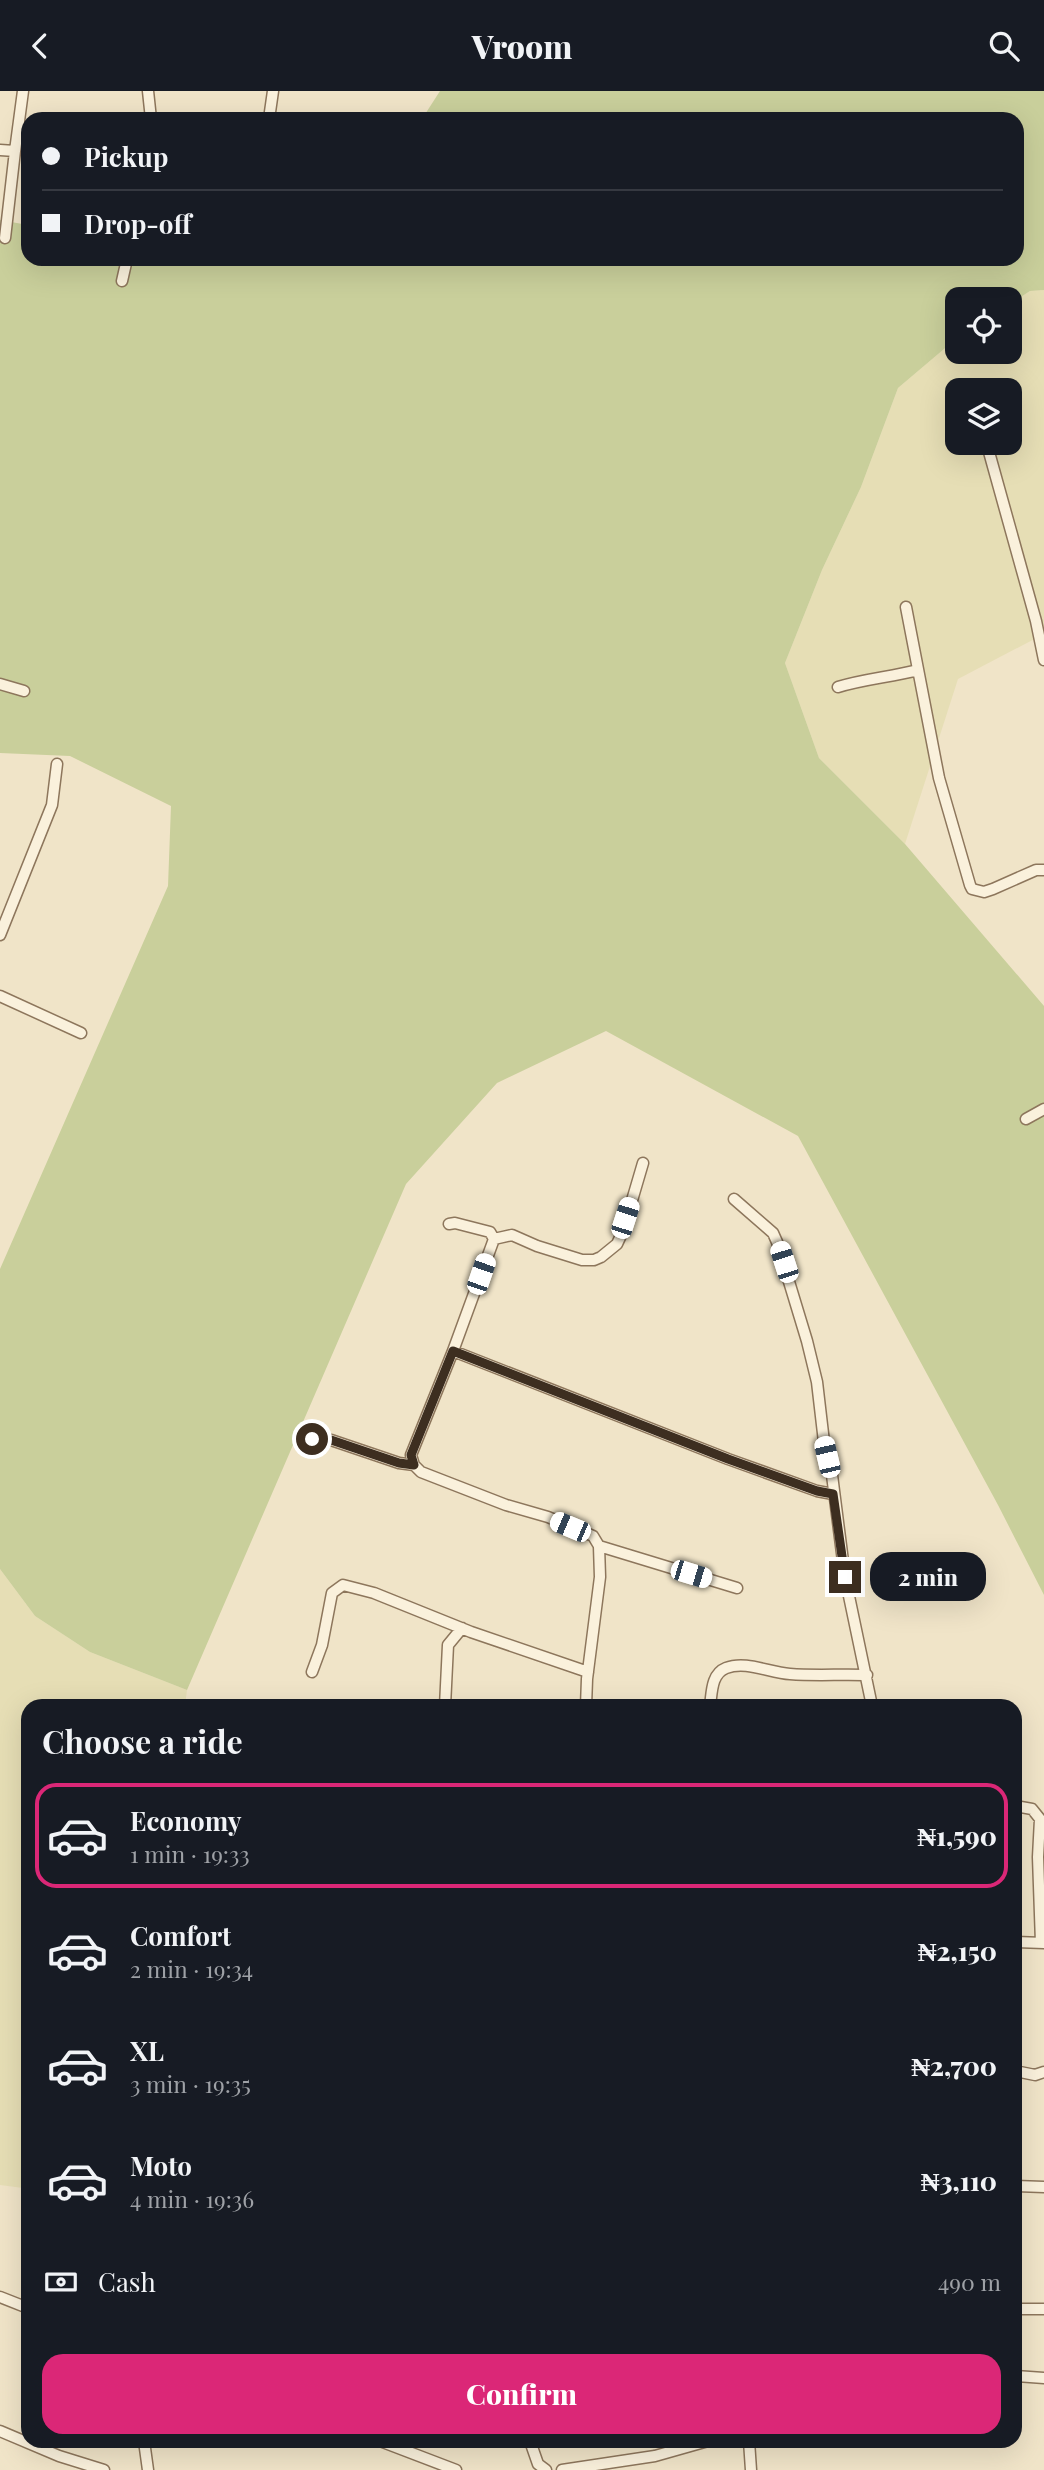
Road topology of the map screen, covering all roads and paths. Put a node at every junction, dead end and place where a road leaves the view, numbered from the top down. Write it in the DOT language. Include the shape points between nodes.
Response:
graph roads {
  1 [pos="23,91"];
  2 [pos="148,91"];
  3 [pos="273,91"];
  4 [pos="150,112"];
  5 [pos="270,112"];
  6 [pos="0,150"];
  7 [pos="15,151"];
  8 [pos="5,238"];
  9 [pos="125,266"];
  10 [pos="122,281"];
  11 [pos="990,455"];
  12 [pos="906,607"];
  13 [pos="1044,660"];
  14 [pos="918,670"];
  15 [pos="0,684"];
  16 [pos="838,688"];
  17 [pos="24,691"];
  18 [pos="57,764"];
  19 [pos="1044,870"];
  20 [pos="0,935"];
  21 [pos="0,996"];
  22 [pos="81,1033"];
  23 [pos="1044,1109"];
  24 [pos="1026,1119"];
  25 [pos="643,1163"];
  26 [pos="734,1199"];
  27 [pos="449,1224"];
  28 [pos="494,1238"];
  29 [pos="453,1351"];
  30 [pos="312,1439"];
  31 [pos="414,1465"];
  32 [pos="833,1494"];
  33 [pos="599,1546"];
  34 [pos="737,1588"];
  35 [pos="462,1628"];
  36 [pos="588,1671"];
  37 [pos="312,1672"];
  38 [pos="867,1675"];
  39 [pos="445,1699"];
  40 [pos="586,1699"];
  41 [pos="711,1699"];
  42 [pos="871,1699"];
  43 [pos="1022,1807"];
  44 [pos="1022,1942"];
  45 [pos="1042,1943"];
  46 [pos="1044,2071"];
  47 [pos="1022,2072"];
  48 [pos="1022,2186"];
  49 [pos="1044,2187"];
  50 [pos="0,2297"];
  51 [pos="21,2305"];
  52 [pos="1022,2309"];
  53 [pos="1044,2309"];
  54 [pos="1022,2376"];
  55 [pos="1044,2378"];
  56 [pos="0,2431"];
  57 [pos="21,2440"];
  58 [pos="40,2448"];
  59 [pos="145,2448"];
  60 [pos="398,2448"];
  61 [pos="532,2448"];
  62 [pos="683,2448"];
  63 [pos="749,2448"];
  64 [pos="104,2470"];
  65 [pos="148,2470"];
  66 [pos="456,2470"];
  67 [pos="546,2470"];
  68 [pos="562,2470"];
  69 [pos="751,2470"];
  1 -- 7 [label="street"];
  2 -- 4 [label="street"];
  3 -- 5 [label="street"];
  6 -- 7 [label="street"];
  7 -- 8 [label="street"];
  9 -- 10 [label="street"];
  11 -- 13 [label="street"];
  12 -- 14 [label="street"];
  14 -- 16 [label="street"];
  14 -- 19 [label="street" via="939,778 972,889 985,892"];
  15 -- 17 [label="street"];
  18 -- 20 [label="street" via="52,805"];
  21 -- 22 [label="street"];
  23 -- 24 [label="street"];
  25 -- 28 [label="street" via="623,1231 617,1244 601,1257 589,1261 512,1235"];
  26 -- 32 [label="street" via="764,1224 777,1242 817,1382"];
  27 -- 28 [label="street" via="490,1232"];
  28 -- 29 [label="street"];
  29 -- 31 [label="street" via="411,1455"];
  29 -- 32 [label="street" via="728,1459"];
  30 -- 31 [label="street" via="331,1440"];
  31 -- 33 [label="street" via="464,1489 582,1531 593,1536"];
  32 -- 38 [label="street" via="845,1577"];
  33 -- 34 [label="street"];
  33 -- 36 [label="street" via="600,1577"];
  35 -- 36 [label="street"];
  35 -- 37 [label="street" via="344,1585 332,1593"];
  35 -- 39 [label="street" via="448,1645"];
  36 -- 40 [label="street"];
  38 -- 41 [label="street" via="727,1667 713,1684"];
  38 -- 42 [label="street"];
  43 -- 45 [label="street" via="1032,1809 1040,1819"];
  44 -- 45 [label="street"];
  46 -- 47 [label="street"];
  48 -- 49 [label="street"];
  50 -- 51 [label="street"];
  52 -- 53 [label="street"];
  54 -- 55 [label="street"];
  56 -- 57 [label="street"];
  58 -- 64 [label="street"];
  59 -- 65 [label="street"];
  60 -- 66 [label="street"];
  61 -- 67 [label="street" via="538,2464"];
  62 -- 68 [label="street"];
  63 -- 69 [label="street"];
}
